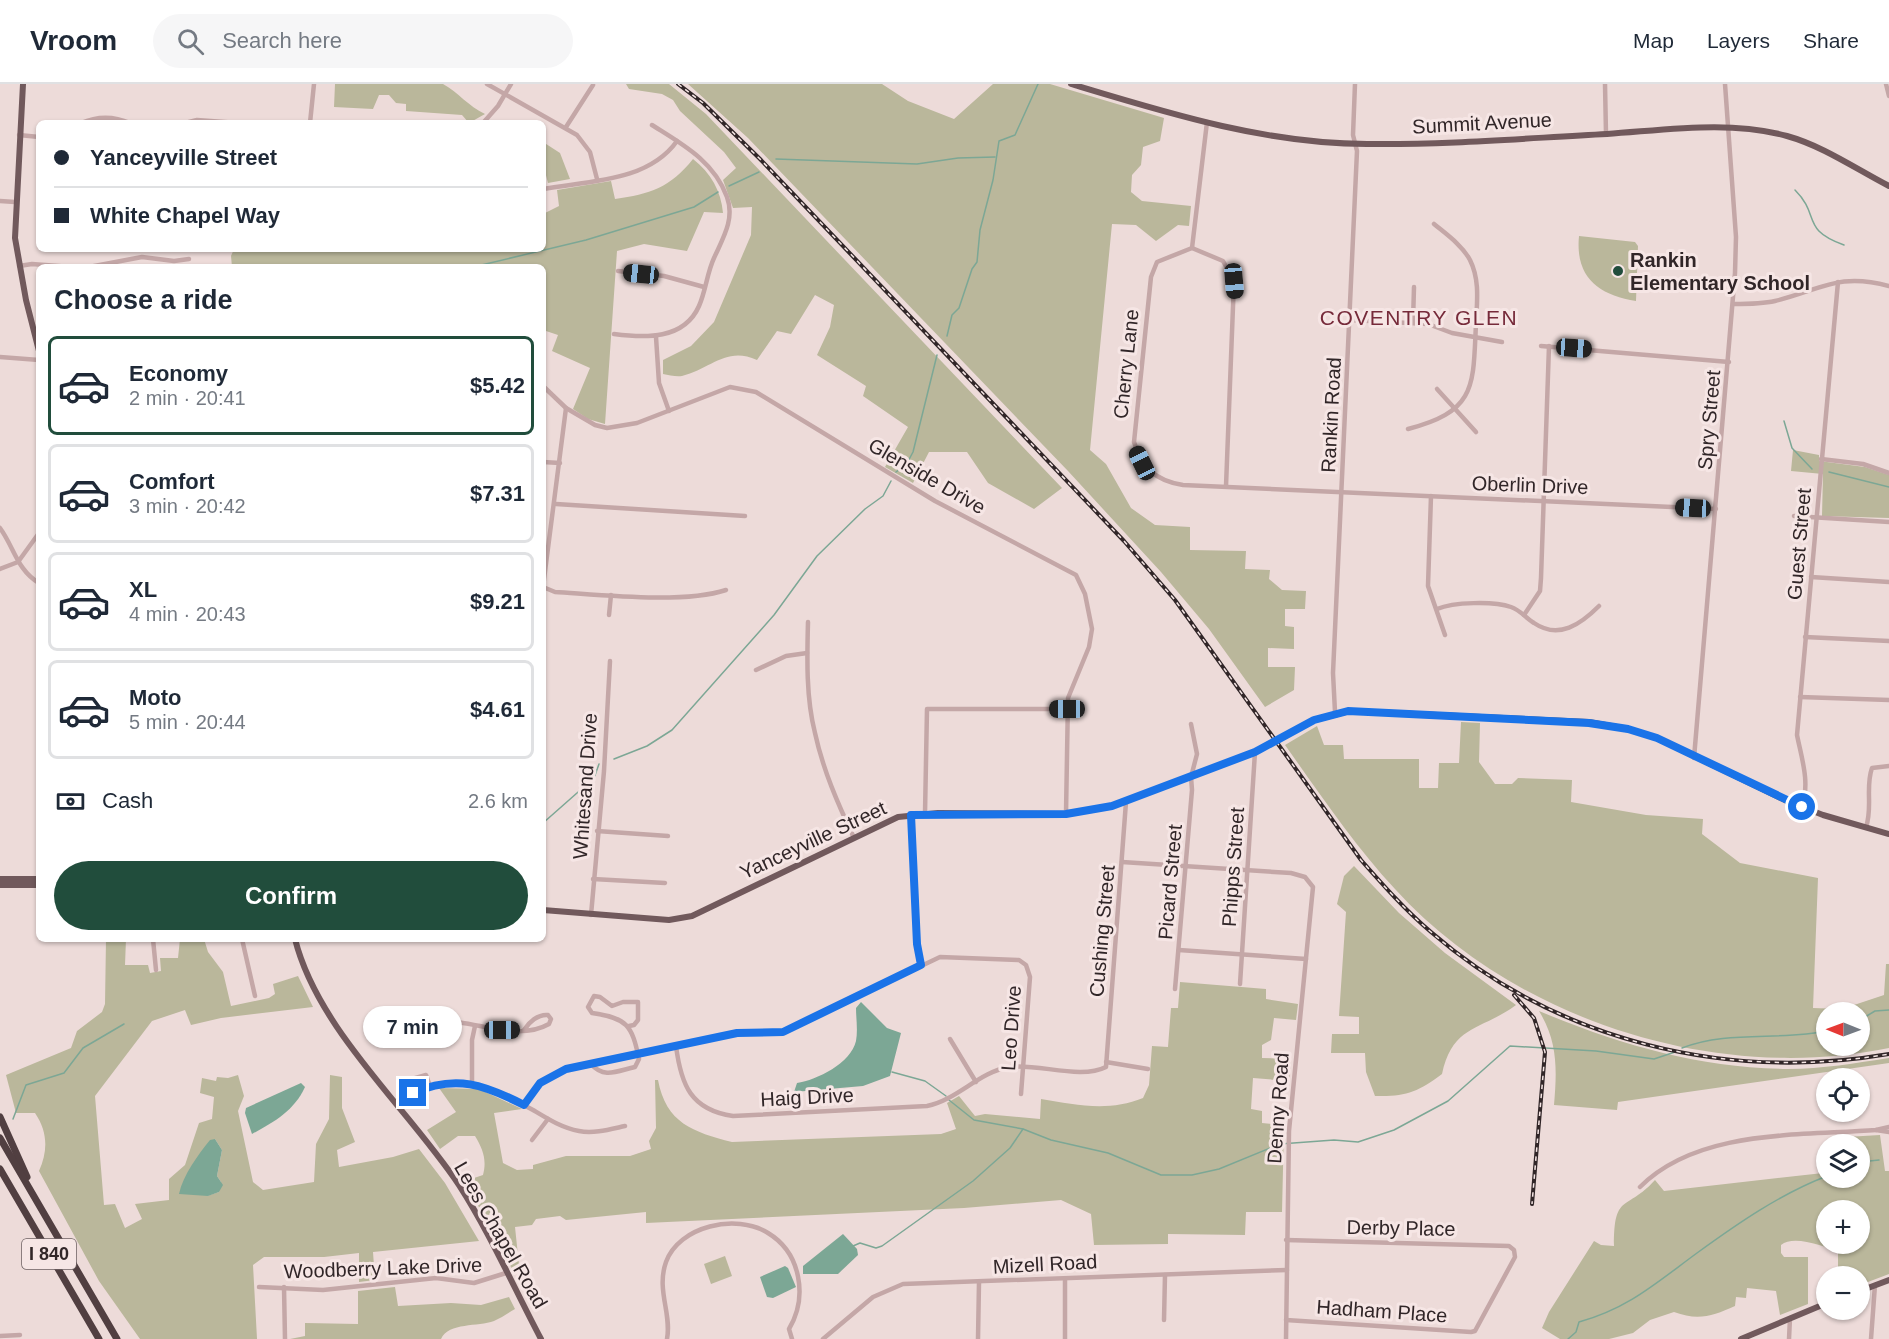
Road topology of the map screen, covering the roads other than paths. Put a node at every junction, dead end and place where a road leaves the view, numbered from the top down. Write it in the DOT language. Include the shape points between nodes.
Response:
graph roads {
  1 [pos="23,84"];
  2 [pos="314,84"];
  3 [pos="487,84"];
  4 [pos="511,84"];
  5 [pos="1071,84"];
  6 [pos="1355,84"];
  7 [pos="1605,84"];
  8 [pos="1725,84"];
  9 [pos="1886,84"];
  10 [pos="593,85"];
  11 [pos="504,95"];
  12 [pos="1889,96"];
  13 [pos="92,120"];
  14 [pos="121,120"];
  15 [pos="310,120"];
  16 [pos="485,120"];
  17 [pos="1207,122"];
  18 [pos="652,125"];
  19 [pos="566,127"];
  20 [pos="1727,127"];
  21 [pos="1606,134"];
  22 [pos="19,135"];
  23 [pos="36,137"];
  24 [pos="677,141"];
  25 [pos="1356,144"];
  26 [pos="597,179"];
  27 [pos="1889,185"];
  28 [pos="546,188"];
  29 [pos="0,201"];
  30 [pos="15,202"];
  31 [pos="1434,224"];
  32 [pos="1192,248"];
  33 [pos="189,259"];
  34 [pos="36,264"];
  35 [pos="105,264"];
  36 [pos="19,266"];
  37 [pos="618,271"];
  38 [pos="1838,282"];
  39 [pos="704,286"];
  40 [pos="1889,286"];
  41 [pos="1414,287"];
  42 [pos="1733,304"];
  43 [pos="1350,320"];
  44 [pos="1413,322"];
  45 [pos="614,334"];
  46 [pos="656,337"];
  47 [pos="36,338"];
  48 [pos="1476,338"];
  49 [pos="1502,342"];
  50 [pos="1541,346"];
  51 [pos="1548,346"];
  52 [pos="0,357"];
  53 [pos="36,360"];
  54 [pos="1729,362"];
  55 [pos="546,389"];
  56 [pos="1437,389"];
  57 [pos="566,408"];
  58 [pos="1455,410"];
  59 [pos="669,411"];
  60 [pos="1408,429"];
  61 [pos="1476,432"];
  62 [pos="1821,459"];
  63 [pos="546,462"];
  64 [pos="560,463"];
  65 [pos="1889,472"];
  66 [pos="1226,486"];
  67 [pos="1342,492"];
  68 [pos="1431,496"];
  69 [pos="1544,501"];
  70 [pos="556,504"];
  71 [pos="1716,509"];
  72 [pos="745,516"];
  73 [pos="1794,516"];
  74 [pos="1816,518"];
  75 [pos="1889,522"];
  76 [pos="0,528"];
  77 [pos="36,537"];
  78 [pos="18,562"];
  79 [pos="546,568"];
  80 [pos="0,569"];
  81 [pos="1811,577"];
  82 [pos="36,581"];
  83 [pos="1889,582"];
  84 [pos="546,588"];
  85 [pos="726,590"];
  86 [pos="611,595"];
  87 [pos="1599,606"];
  88 [pos="1437,609"];
  89 [pos="609,615"];
  90 [pos="1524,615"];
  91 [pos="808,622"];
  92 [pos="1445,635"];
  93 [pos="1805,637"];
  94 [pos="1889,641"];
  95 [pos="807,653"];
  96 [pos="610,661"];
  97 [pos="756,670"];
  98 [pos="1800,697"];
  99 [pos="1889,700"];
  100 [pos="1067,709"];
  101 [pos="1335,712"];
  102 [pos="1191,724"];
  103 [pos="1255,752"];
  104 [pos="1694,758"];
  105 [pos="1889,766"];
  106 [pos="1191,777"];
  107 [pos="1126,802"];
  108 [pos="1802,807"];
  109 [pos="925,814"];
  110 [pos="1066,814"];
  111 [pos="911,815"];
  112 [pos="1866,827"];
  113 [pos="597,831"];
  114 [pos="1889,834"];
  115 [pos="668,836"];
  116 [pos="854,838"];
  117 [pos="1122,862"];
  118 [pos="1186,867"];
  119 [pos="1248,871"];
  120 [pos="0,879"];
  121 [pos="36,879"];
  122 [pos="593,879"];
  123 [pos="665,883"];
  124 [pos="0,885"];
  125 [pos="36,885"];
  126 [pos="546,910"];
  127 [pos="591,915"];
  128 [pos="153,942"];
  129 [pos="243,942"];
  130 [pos="296,942"];
  131 [pos="1179,950"];
  132 [pos="1242,954"];
  133 [pos="1306,959"];
  134 [pos="921,965"];
  135 [pos="156,970"];
  136 [pos="1239,984"];
  137 [pos="1175,989"];
  138 [pos="255,996"];
  139 [pos="616,1005"];
  140 [pos="615,1015"];
  141 [pos="475,1026"];
  142 [pos="629,1026"];
  143 [pos="524,1030"];
  144 [pos="401,1031"];
  145 [pos="950,1040"];
  146 [pos="676,1046"];
  147 [pos="638,1054"];
  148 [pos="1106,1062"];
  149 [pos="591,1064"];
  150 [pos="1023,1066"];
  151 [pos="1148,1069"];
  152 [pos="412,1078"];
  153 [pos="976,1082"];
  154 [pos="472,1083"];
  155 [pos="430,1086"];
  156 [pos="1021,1094"];
  157 [pos="396,1103"];
  158 [pos="524,1105"];
  159 [pos="0,1117"];
  160 [pos="548,1119"];
  161 [pos="625,1126"];
  162 [pos="1889,1126"];
  163 [pos="1876,1130"];
  164 [pos="1889,1132"];
  165 [pos="0,1138"];
  166 [pos="532,1140"];
  167 [pos="0,1169"];
  168 [pos="1640,1187"];
  169 [pos="52,1228"];
  170 [pos="1286,1240"];
  171 [pos="1287,1270"];
  172 [pos="506,1273"];
  173 [pos="1165,1275"];
  174 [pos="1065,1279"];
  175 [pos="1889,1280"];
  176 [pos="980,1282"];
  177 [pos="1875,1285"];
  178 [pos="259,1287"];
  179 [pos="284,1287"];
  180 [pos="1870,1287"];
  181 [pos="1816,1307"];
  182 [pos="1790,1318"];
  183 [pos="1164,1320"];
  184 [pos="1286,1320"];
  185 [pos="1475,1331"];
  186 [pos="20,1335"];
  187 [pos="0,1336"];
  188 [pos="99,1339"];
  189 [pos="117,1339"];
  190 [pos="285,1339"];
  191 [pos="541,1339"];
  192 [pos="667,1339"];
  193 [pos="792,1339"];
  194 [pos="823,1339"];
  195 [pos="978,1339"];
  196 [pos="1065,1339"];
  197 [pos="1286,1339"];
  198 [pos="1741,1339"];
  199 [pos="1789,1339"];
  200 [pos="1871,1339"];
  1 -- 22 [label="main road"];
  2 -- 15 [label="street"];
  3 -- 11 [label="street"];
  4 -- 11 [label="street"];
  5 -- 17 [label="main road, Summit Avenue"];
  6 -- 25 [label="street, Rankin Road"];
  7 -- 21 [label="street"];
  8 -- 20 [label="street, Spry Street"];
  9 -- 12 [label="street"];
  10 -- 19 [label="street"];
  11 -- 16 [label="street"];
  11 -- 19 [label="street"];
  13 -- 14 [label="street"];
  17 -- 25 [label="main road, Summit Avenue" via="1303,140"];
  17 -- 32 [label="street"];
  18 -- 24 [label="street"];
  19 -- 26 [label="street" via="585,143"];
  20 -- 21 [label="main road, Summit Avenue"];
  20 -- 27 [label="main road, Summit Avenue" via="1790,137"];
  20 -- 42 [label="street, Spry Street" via="1736,237"];
  21 -- 25 [label="main road, Summit Avenue"];
  22 -- 23 [label="street"];
  22 -- 30 [label="main road"];
  24 -- 26 [label="street" via="651,166"];
  24 -- 39 [label="street" via="701,157 713,171 729,205 727,232"];
  25 -- 43 [label="street, Rankin Road"];
  26 -- 28 [label="street"];
  29 -- 30 [label="street"];
  30 -- 36 [label="main road"];
  31 -- 48 [label="street" via="1456,242 1474,270"];
  32 -- 66 [label="street" via="1222,261 1234,281"];
  32 -- 66 [label="street, Cherry Lane" via="1153,267 1134,442 1142,463 1162,480 1183,485"];
  33 -- 35 [label="street" via="142,257"];
  34 -- 36 [label="street"];
  36 -- 47 [label="main road"];
  37 -- 39 [label="street"];
  38 -- 40 [label="street"];
  38 -- 42 [label="street" via="1773,302"];
  38 -- 62 [label="street, Guest Street"];
  39 -- 46 [label="street" via="699,306 686,322"];
  41 -- 44 [label="street"];
  42 -- 54 [label="street, Spry Street"];
  43 -- 44 [label="street"];
  43 -- 67 [label="street, Rankin Road"];
  44 -- 48 [label="street"];
  45 -- 46 [label="street"];
  46 -- 59 [label="street" via="659,383"];
  48 -- 49 [label="street"];
  48 -- 58 [label="street" via="1473,381"];
  50 -- 51 [label="street"];
  51 -- 54 [label="street"];
  51 -- 69 [label="street"];
  52 -- 53 [label="street"];
  54 -- 71 [label="street, Spry Street"];
  55 -- 57 [label="street, Glenside Drive"];
  56 -- 58 [label="street"];
  57 -- 59 [label="street, Glenside Drive" via="594,425 607,428 637,423"];
  57 -- 64 [label="street"];
  58 -- 60 [label="street"];
  58 -- 61 [label="street"];
  59 -- 100 [label="street, Glenside Drive" via="730,387 756,392 935,501 1066,568 1082,583 1092,629 1089,647 1070,688"];
  62 -- 65 [label="street"];
  62 -- 74 [label="street, Guest Street"];
  63 -- 64 [label="street"];
  64 -- 70 [label="street"];
  66 -- 67 [label="street, Cherry Lane"];
  67 -- 68 [label="street, Oberlin Drive"];
  67 -- 101 [label="street, Rankin Road" via="1333,673"];
  68 -- 69 [label="street, Oberlin Drive"];
  68 -- 88 [label="street" via="1427,574"];
  69 -- 71 [label="street, Oberlin Drive"];
  69 -- 90 [label="street" via="1540,591"];
  70 -- 72 [label="street"];
  70 -- 79 [label="street"];
  71 -- 104 [label="street, Spry Street"];
  73 -- 74 [label="street"];
  74 -- 75 [label="street"];
  74 -- 81 [label="street, Guest Street"];
  76 -- 78 [label="street"];
  77 -- 78 [label="street"];
  78 -- 80 [label="street"];
  78 -- 82 [label="street"];
  81 -- 83 [label="street"];
  81 -- 93 [label="street, Guest Street"];
  84 -- 86 [label="street"];
  85 -- 86 [label="street" via="703,595"];
  86 -- 89 [label="street"];
  87 -- 90 [label="street" via="1582,622 1563,630 1546,628"];
  88 -- 90 [label="street" via="1453,603 1493,604"];
  88 -- 92 [label="street"];
  91 -- 95 [label="street"];
  93 -- 94 [label="street"];
  93 -- 98 [label="street, Guest Street"];
  95 -- 97 [label="street" via="786,656"];
  95 -- 116 [label="street" via="815,734 836,799"];
  96 -- 113 [label="street, Whitesand Drive"];
  98 -- 99 [label="street"];
  98 -- 108 [label="street, Guest Street" via="1797,735 1807,791"];
  100 -- 109 [label="street" via="927,708"];
  100 -- 110 [label="street, Glenside Drive"];
  101 -- 103 [label="main road, Yanceyville Street"];
  101 -- 104 [label="main road, Yanceyville Street" via="1589,723 1657,738"];
  102 -- 106 [label="street, Picard Street" via="1197,754"];
  103 -- 106 [label="main road, Yanceyville Street"];
  103 -- 119 [label="street, Phipps Street"];
  104 -- 108 [label="main road, Yanceyville Street"];
  105 -- 112 [label="street" via="1872,768"];
  106 -- 107 [label="main road, Yanceyville Street"];
  106 -- 118 [label="street, Picard Street"];
  107 -- 110 [label="main road, Yanceyville Street"];
  107 -- 117 [label="street, Cushing Street"];
  108 -- 112 [label="main road, Yanceyville Street"];
  109 -- 110 [label="main road, Yanceyville Street"];
  109 -- 111 [label="main road, Yanceyville Street"];
  111 -- 116 [label="main road, Yanceyville Street" via="898,817"];
  111 -- 134 [label="street"];
  112 -- 114 [label="main road, Yanceyville Street"];
  113 -- 115 [label="street"];
  113 -- 122 [label="street, Whitesand Drive"];
  116 -- 127 [label="main road, Yanceyville Street" via="692,916 669,921"];
  117 -- 118 [label="street"];
  117 -- 148 [label="street, Cushing Street"];
  118 -- 119 [label="street"];
  118 -- 131 [label="street, Picard Street"];
  119 -- 132 [label="street, Phipps Street"];
  119 -- 133 [label="street, Denny Road" via="1291,873 1310,881 1313,893"];
  120 -- 121 [label="main road"];
  122 -- 123 [label="street"];
  122 -- 127 [label="street, Whitesand Drive"];
  124 -- 125 [label="main road"];
  126 -- 127 [label="main road, Yanceyville Street"];
  128 -- 135 [label="street"];
  129 -- 138 [label="street"];
  130 -- 157 [label="main road, Lees Chapel Road" via="320,1002"];
  131 -- 132 [label="street"];
  131 -- 137 [label="street, Picard Street"];
  132 -- 133 [label="street"];
  132 -- 136 [label="street, Phipps Street"];
  133 -- 170 [label="street, Denny Road" via="1289,1131"];
  134 -- 146 [label="street, Leo Drive" via="796,1028 773,1034 737,1033"];
  134 -- 150 [label="street, Leo Drive" via="940,957 1019,960 1026,965 1030,977"];
  139 -- 140 [label="street"];
  139 -- 140 [label="street" via="594,996 588,1007 592,1012"];
  139 -- 142 [label="street" via="638,1002 638,1020"];
  140 -- 142 [label="street"];
  141 -- 143 [label="street"];
  141 -- 144 [label="street" via="440,1021"];
  141 -- 154 [label="street"];
  142 -- 147 [label="street"];
  143 -- 143 [label="street" via="540,1029 551,1019 542,1015"];
  144 -- 144 [label="street" via="381,1042 379,1041 383,1027"];
  145 -- 153 [label="street"];
  146 -- 147 [label="street, Leo Drive"];
  146 -- 153 [label="street, Haig Drive" via="679,1070 694,1099 707,1109 733,1116 927,1106 940,1103"];
  147 -- 149 [label="street, Leo Drive"];
  147 -- 149 [label="street" via="635,1067 605,1074"];
  148 -- 150 [label="street, Haig Drive" via="1102,1070 1088,1071"];
  148 -- 151 [label="street"];
  149 -- 158 [label="street, Leo Drive" via="546,1078"];
  150 -- 153 [label="street, Haig Drive" via="998,1070"];
  150 -- 156 [label="street, Leo Drive"];
  152 -- 155 [label="street" via="426,1075"];
  154 -- 155 [label="street"];
  154 -- 158 [label="street"];
  155 -- 157 [label="street"];
  157 -- 172 [label="main road, Lees Chapel Road" via="458,1185"];
  158 -- 160 [label="street"];
  159 -- 169 [label="highway"];
  160 -- 161 [label="street" via="582,1132"];
  160 -- 166 [label="street"];
  162 -- 163 [label="street"];
  163 -- 164 [label="street"];
  163 -- 168 [label="street" via="1791,1136 1702,1149 1672,1162"];
  165 -- 169 [label="highway, I 840"];
  167 -- 188 [label="highway, I 840"];
  169 -- 189 [label="highway, I 840"];
  170 -- 171 [label="street, Denny Road"];
  170 -- 185 [label="street, Derby Place" via="1509,1246 1515,1257"];
  171 -- 173 [label="street, Mizell Road"];
  171 -- 184 [label="street, Denny Road"];
  172 -- 179 [label="street, Woodberry Lake Drive" via="474,1283 436,1278 336,1289"];
  172 -- 191 [label="main road, Lees Chapel Road"];
  173 -- 174 [label="street, Mizell Road"];
  173 -- 183 [label="street"];
  174 -- 176 [label="street, Mizell Road"];
  174 -- 196 [label="street"];
  175 -- 177 [label="main road"];
  176 -- 194 [label="street, Mizell Road" via="915,1282 892,1287 873,1297"];
  176 -- 195 [label="street"];
  177 -- 180 [label="main road"];
  177 -- 200 [label="street"];
  178 -- 179 [label="street, Woodberry Lake Drive"];
  179 -- 190 [label="street"];
  181 -- 182 [label="main road"];
  182 -- 198 [label="main road"];
  182 -- 199 [label="street"];
  184 -- 185 [label="street, Hadham Place"];
  184 -- 197 [label="street, Denny Road"];
  186 -- 187 [label="street"];
  192 -- 193 [label="street" via="662,1284 672,1251 687,1235 720,1225 740,1224 767,1232 781,1243 795,1264 799,1291 789,1329"];
}
